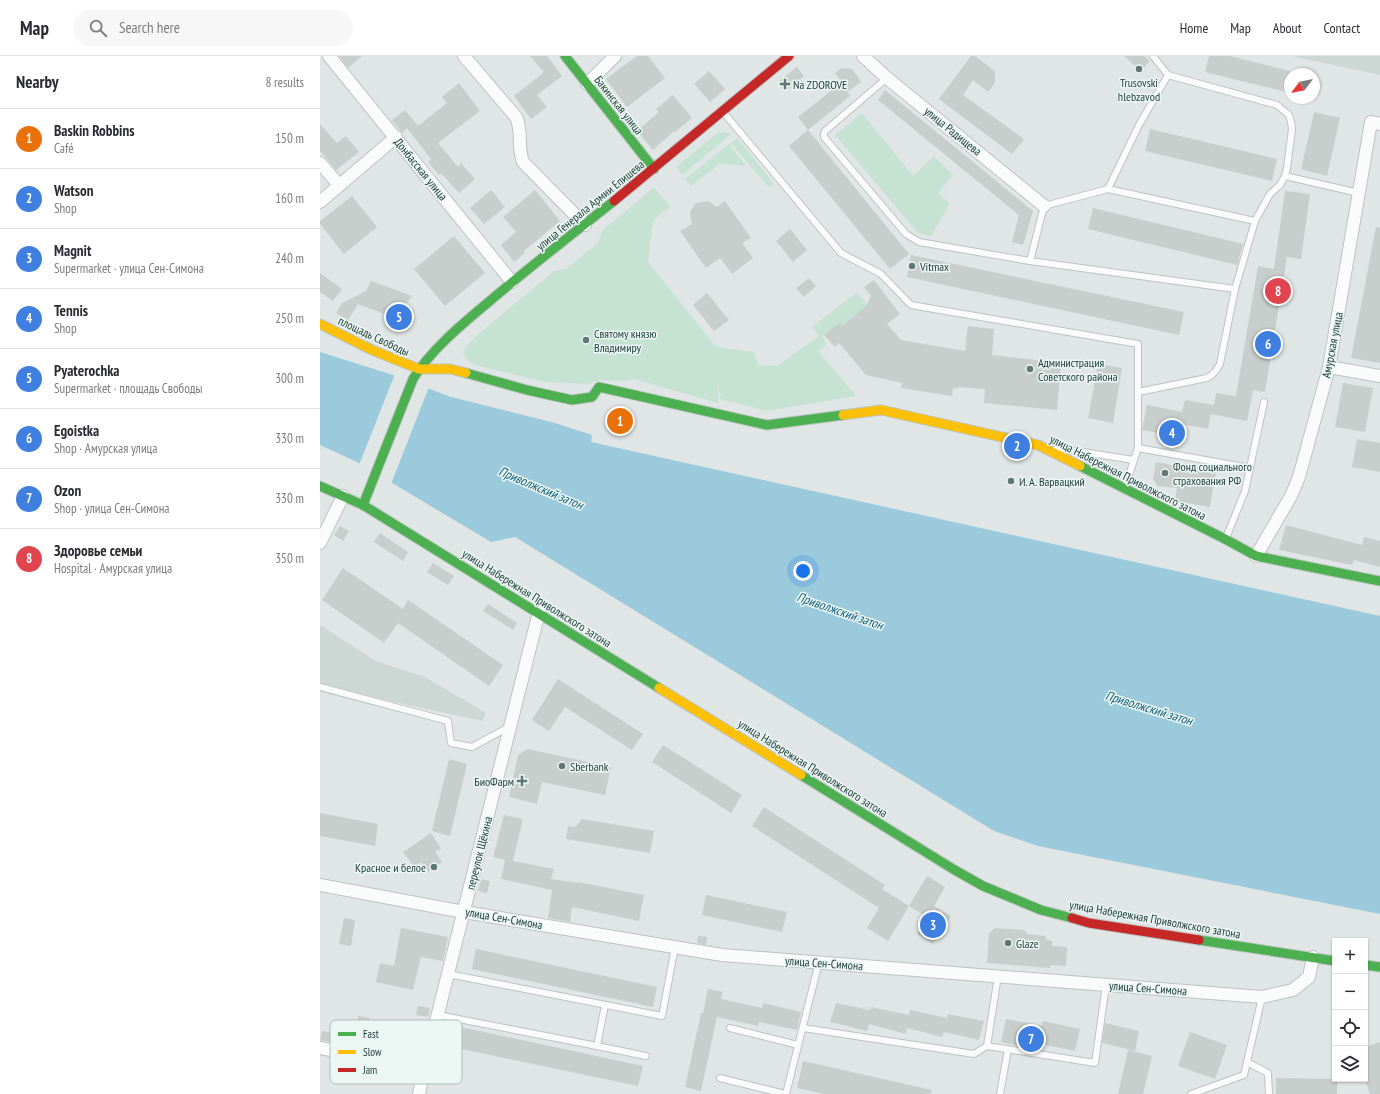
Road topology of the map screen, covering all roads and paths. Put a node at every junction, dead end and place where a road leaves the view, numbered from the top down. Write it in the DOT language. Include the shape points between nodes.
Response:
graph roads {
  1 [pos="329,56"];
  2 [pos="464,56"];
  3 [pos="565,56"];
  4 [pos="615,56"];
  5 [pos="789,56"];
  6 [pos="863,56"];
  7 [pos="1153,56"];
  8 [pos="1168,75"];
  9 [pos="887,78"];
  10 [pos="587,84"];
  11 [pos="723,112"];
  12 [pos="1376,123"];
  13 [pos="396,137"];
  14 [pos="320,163"];
  15 [pos="654,169"];
  16 [pos="1285,176"];
  17 [pos="339,185"];
  18 [pos="1108,189"];
  19 [pos="1359,193"];
  20 [pos="320,202"];
  21 [pos="1044,206"];
  22 [pos="1255,221"];
  23 [pos="585,225"];
  24 [pos="1030,261"];
  25 [pos="512,282"];
  26 [pos="1235,289"];
  27 [pos="320,324"];
  28 [pos="1329,367"];
  29 [pos="419,369"];
  30 [pos="1380,376"];
  31 [pos="1138,392"];
  32 [pos="1264,402"];
  33 [pos="1038,444"];
  34 [pos="1138,448"];
  35 [pos="1134,460"];
  36 [pos="1250,468"];
  37 [pos="320,486"];
  38 [pos="1125,488"];
  39 [pos="343,496"];
  40 [pos="363,505"];
  41 [pos="1225,539"];
  42 [pos="320,543"];
  43 [pos="1256,556"];
  44 [pos="1380,581"];
  45 [pos="539,612"];
  46 [pos="320,686"];
  47 [pos="510,726"];
  48 [pos="320,885"];
  49 [pos="464,912"];
  50 [pos="675,947"];
  51 [pos="1313,957"];
  52 [pos="1332,960"];
  53 [pos="819,962"];
  54 [pos="1368,965"];
  55 [pos="1380,967"];
  56 [pos="448,974"];
  57 [pos="998,976"];
  58 [pos="1106,985"];
  59 [pos="1262,997"];
  60 [pos="606,1004"];
  61 [pos="438,1015"];
  62 [pos="437,1020"];
  63 [pos="730,1028"];
  64 [pos="803,1028"];
  65 [pos="798,1045"];
  66 [pos="597,1046"];
  67 [pos="988,1046"];
  68 [pos="320,1048"];
  69 [pos="1008,1049"];
  70 [pos="330,1050"];
  71 [pos="646,1056"];
  72 [pos="1247,1062"];
  73 [pos="720,1078"];
  74 [pos="421,1084"];
  75 [pos="419,1094"];
  76 [pos="785,1094"];
  77 [pos="1000,1094"];
  78 [pos="1191,1094"];
  79 [pos="1269,1094"];
  1 -- 13 [label="street, Донбасская улица"];
  2 -- 23 [label="street" via="516,117 523,162"];
  3 -- 10 [label="main road, Бакинская улица"];
  4 -- 10 [label="street"];
  5 -- 11 [label="main road, улица Генерала Армии Епишева"];
  6 -- 9 [label="street, улица Радищева"];
  7 -- 8 [label="lane"];
  8 -- 16 [label="lane" via="1277,105 1283,109 1288,115 1292,129"];
  8 -- 18 [label="lane" via="1138,125"];
  9 -- 21 [label="street, улица Радищева"];
  9 -- 24 [label="lane" via="825,131 826,140 912,239"];
  10 -- 15 [label="main road, Бакинская улица"];
  11 -- 15 [label="main road, улица Генерала Армии Епишева"];
  11 -- 31 [label="lane" via="841,253 881,274 911,305 1138,344"];
  12 -- 19 [label="street, Амурская улица"];
  13 -- 17 [label="street"];
  13 -- 25 [label="street, Донбасская улица"];
  14 -- 17 [label="street"];
  15 -- 23 [label="main road, улица Генерала Армии Епишева"];
  16 -- 19 [label="lane"];
  16 -- 22 [label="lane" via="1270,194"];
  17 -- 20 [label="street"];
  18 -- 21 [label="lane"];
  18 -- 22 [label="lane"];
  19 -- 28 [label="street, Амурская улица"];
  21 -- 24 [label="lane"];
  22 -- 26 [label="lane"];
  23 -- 25 [label="main road, улица Генерала Армии Епишева"];
  24 -- 26 [label="lane"];
  25 -- 29 [label="main road, улица Генерала Армии Епишева" via="457,329"];
  26 -- 31 [label="lane" via="1220,364 1214,372 1207,378"];
  27 -- 29 [label="main road, площадь Свободы" via="372,350"];
  28 -- 30 [label="street"];
  28 -- 43 [label="street, Амурская улица" via="1299,477 1291,496"];
  29 -- 33 [label="main road, улица Набережная Приволжского затона" via="450,369 572,400 592,397 599,387 767,425 881,410"];
  29 -- 40 [label="main road, улица Генерала Армии Епишева"];
  31 -- 34 [label="lane"];
  32 -- 36 [label="lane"];
  33 -- 35 [label="lane"];
  33 -- 38 [label="main road, улица Набережная Приволжского затона"];
  34 -- 35 [label="lane"];
  34 -- 36 [label="lane"];
  35 -- 38 [label="lane"];
  36 -- 41 [label="lane" via="1245,491"];
  37 -- 39 [label="main road, улица Набережная Приволжского затона"];
  38 -- 41 [label="main road, улица Набережная Приволжского затона"];
  39 -- 40 [label="main road, улица Набережная Приволжского затона"];
  39 -- 42 [label="street"];
  40 -- 45 [label="main road, улица Набережная Приволжского затона"];
  41 -- 43 [label="main road, улица Набережная Приволжского затона"];
  43 -- 44 [label="main road, улица Набережная Приволжского затона"];
  45 -- 47 [label="street, переулок Щёкина"];
  45 -- 51 [label="main road, улица Набережная Приволжского затона" via="983,886 1041,910 1089,922"];
  46 -- 47 [label="lane" via="448,721 451,743 472,747"];
  47 -- 49 [label="street, переулок Щёкина"];
  48 -- 49 [label="street, улица Сен-Симона"];
  49 -- 50 [label="street, улица Сен-Симона"];
  49 -- 56 [label="street, переулок Щёкина"];
  50 -- 53 [label="street, улица Сен-Симона" via="722,955"];
  50 -- 60 [label="lane" via="662,1016"];
  51 -- 52 [label="main road, улица Набережная Приволжского затона"];
  51 -- 59 [label="street, улица Сен-Симона" via="1309,976 1293,990"];
  53 -- 57 [label="street, улица Сен-Симона"];
  53 -- 64 [label="lane"];
  54 -- 55 [label="main road"];
  56 -- 60 [label="lane"];
  56 -- 61 [label="street, переулок Щёкина"];
  57 -- 58 [label="street, улица Сен-Симона"];
  57 -- 67 [label="lane"];
  58 -- 59 [label="street, улица Сен-Симона"];
  58 -- 69 [label="lane" via="1095,1063"];
  59 -- 72 [label="lane"];
  60 -- 66 [label="lane"];
  61 -- 62 [label="street, переулок Щёкина"];
  61 -- 66 [label="lane"];
  63 -- 65 [label="lane"];
  64 -- 65 [label="lane"];
  64 -- 67 [label="lane" via="974,1054"];
  65 -- 76 [label="lane"];
  66 -- 71 [label="lane"];
  67 -- 69 [label="lane"];
  68 -- 70 [label="street"];
  69 -- 77 [label="lane"];
  72 -- 78 [label="lane" via="1244,1075"];
  72 -- 79 [label="lane" via="1268,1073"];
  73 -- 76 [label="lane"];
  74 -- 75 [label="street, переулок Щёкина"];
}
